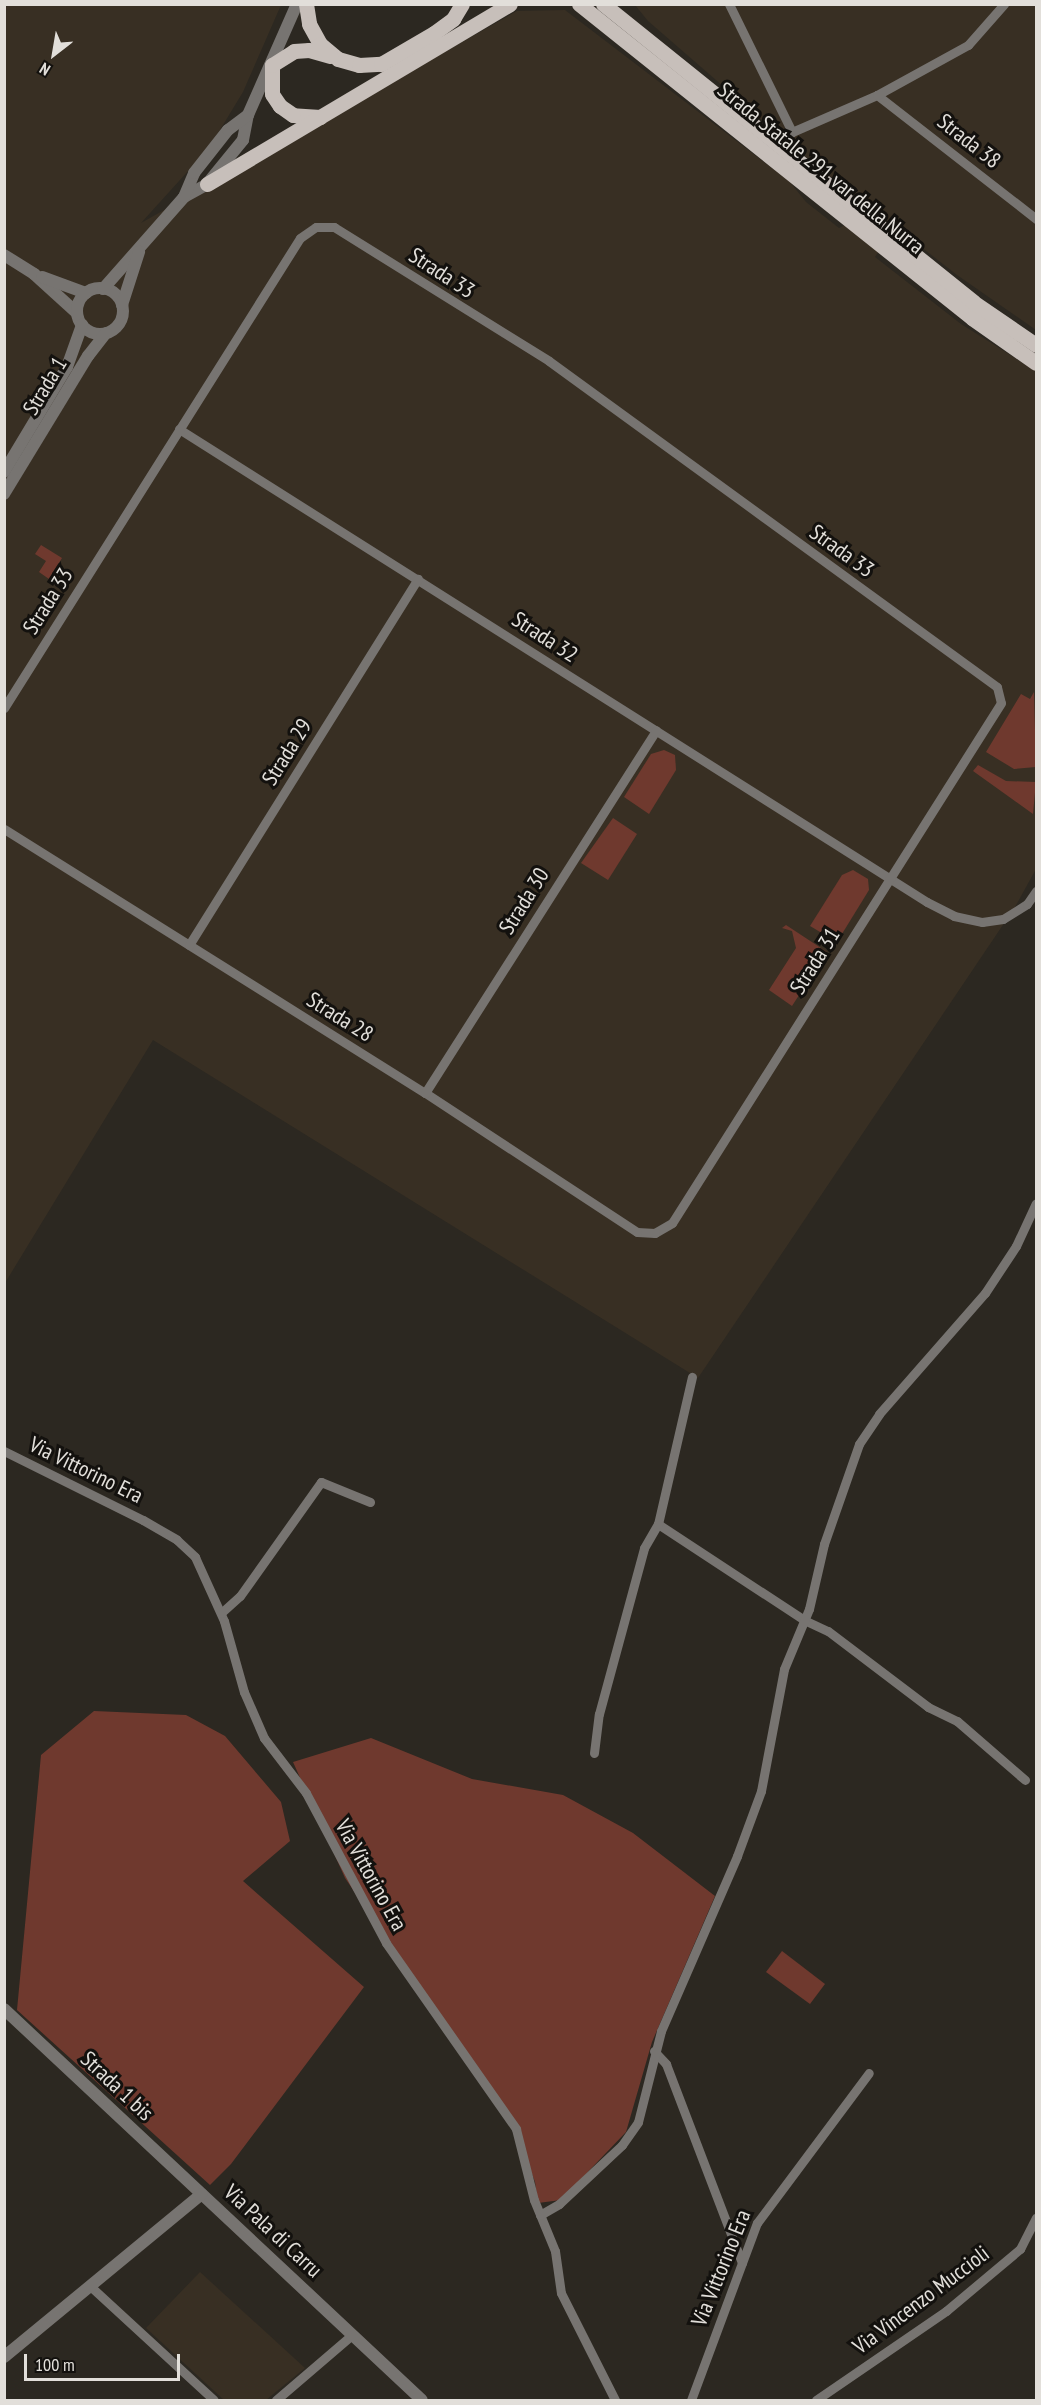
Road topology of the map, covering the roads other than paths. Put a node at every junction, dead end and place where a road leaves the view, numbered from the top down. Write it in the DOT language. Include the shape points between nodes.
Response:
graph roads {
  1 [pos="297,4"];
  2 [pos="306,4"];
  3 [pos="462,4"];
  4 [pos="510,4"];
  5 [pos="603,4"];
  6 [pos="618,4"];
  7 [pos="729,4"];
  8 [pos="1004,4"];
  9 [pos="580,7"];
  10 [pos="627,26"];
  11 [pos="338,59"];
  12 [pos="272,65"];
  13 [pos="877,95"];
  14 [pos="248,115"];
  15 [pos="323,117"];
  16 [pos="792,132"];
  17 [pos="778,146"];
  18 [pos="207,184"];
  19 [pos="184,197"];
  20 [pos="1036,219"];
  21 [pos="140,248"];
  22 [pos="4,255"];
  23 [pos="34,274"];
  24 [pos="103,289"];
  25 [pos="86,293"];
  26 [pos="122,305"];
  27 [pos="77,313"];
  28 [pos="82,325"];
  29 [pos="106,333"];
  30 [pos="1036,345"];
  31 [pos="1036,363"];
  32 [pos="179,429"];
  33 [pos="4,472"];
  34 [pos="4,494"];
  35 [pos="418,579"];
  36 [pos="1001,703"];
  37 [pos="4,708"];
  38 [pos="656,730"];
  39 [pos="4,829"];
  40 [pos="891,879"];
  41 [pos="1036,891"];
  42 [pos="189,945"];
  43 [pos="425,1093"];
  44 [pos="1036,1203"];
  45 [pos="655,1233"];
  46 [pos="692,1377"];
  47 [pos="4,1451"];
  48 [pos="370,1502"];
  49 [pos="658,1524"];
  50 [pos="221,1613"];
  51 [pos="804,1620"];
  52 [pos="594,1753"];
  53 [pos="1025,1780"];
  54 [pos="4,2009"];
  55 [pos="654,2051"];
  56 [pos="869,2073"];
  57 [pos="202,2194"];
  58 [pos="540,2215"];
  59 [pos="1036,2218"];
  60 [pos="742,2263"];
  61 [pos="90,2286"];
  62 [pos="353,2334"];
  63 [pos="4,2357"];
  64 [pos="214,2400"];
  65 [pos="276,2400"];
  66 [pos="422,2400"];
  67 [pos="615,2400"];
  68 [pos="691,2400"];
  69 [pos="816,2400"];
  1 -- 12 [label="street"];
  2 -- 11 [label="main road" via="309,24 320,44"];
  3 -- 11 [label="main road" via="453,19 381,64 358,65"];
  4 -- 15 [label="main road"];
  5 -- 10 [label="main road, Strada Statale 291 var della Nurra"];
  6 -- 10 [label="main road"];
  7 -- 16 [label="street"];
  8 -- 13 [label="street" via="968,45"];
  9 -- 31 [label="main road, Strada Statale 291 var della Nurra" via="972,318"];
  10 -- 17 [label="main road, Strada Statale 291 var della Nurra"];
  11 -- 12 [label="main road" via="309,50 294,51"];
  12 -- 14 [label="street"];
  12 -- 15 [label="main road" via="272,94 280,106 293,115"];
  13 -- 16 [label="street"];
  13 -- 20 [label="street, Strada 38"];
  14 -- 18 [label="street" via="243,140"];
  14 -- 19 [label="street" via="228,130 194,173"];
  15 -- 18 [label="main road"];
  16 -- 17 [label="street"];
  17 -- 30 [label="main road, Strada Statale 291 var della Nurra" via="973,302"];
  18 -- 19 [label="street"];
  19 -- 21 [label="street"];
  21 -- 24 [label="street"];
  21 -- 26 [label="street"];
  22 -- 23 [label="street"];
  23 -- 25 [label="street"];
  23 -- 27 [label="street"];
  24 -- 25 [label="street"];
  24 -- 26 [label="street" via="112,292"];
  25 -- 27 [label="street"];
  26 -- 29 [label="street" via="120,322"];
  27 -- 28 [label="street"];
  28 -- 29 [label="street" via="93,333"];
  28 -- 33 [label="street, Strada 1" via="76,349"];
  29 -- 34 [label="street, Strada 1"];
  32 -- 35 [label="street, Strada 32"];
  32 -- 36 [label="street, Strada 33" via="300,237 316,227 334,227 607,402 997,687"];
  32 -- 37 [label="street, Strada 33"];
  35 -- 38 [label="street, Strada 32"];
  35 -- 42 [label="street, Strada 29"];
  36 -- 40 [label="street, Strada 31"];
  38 -- 40 [label="street, Strada 32"];
  38 -- 43 [label="street, Strada 30"];
  39 -- 42 [label="street, Strada 28"];
  40 -- 41 [label="street, Strada 32" via="954,916 982,922 1003,918 1027,904"];
  40 -- 45 [label="street, Strada 31" via="672,1223"];
  42 -- 43 [label="street, Strada 28"];
  43 -- 45 [label="street, Strada 28" via="637,1232"];
  44 -- 51 [label="street" via="1016,1246 985,1293 879,1414 859,1444 827,1532"];
  46 -- 49 [label="street"];
  47 -- 50 [label="street, Via Vittorino Era" via="177,1540 195,1557"];
  48 -- 50 [label="street" via="321,1482 240,1596"];
  49 -- 51 [label="street"];
  49 -- 52 [label="street" via="644,1548 599,1714"];
  50 -- 58 [label="street, Via Vittorino Era" via="244,1692 264,1738 306,1793 386,1943 516,2129"];
  51 -- 53 [label="street" via="828,1631 928,1707 957,1721"];
  51 -- 55 [label="street" via="784,1670 766,1771 747,1832"];
  54 -- 57 [label="street, Strada 1 bis"];
  55 -- 58 [label="street" via="633,2132 559,2204"];
  55 -- 60 [label="street" via="666,2064"];
  56 -- 60 [label="street, Via Vittorino Era" via="770,2201"];
  57 -- 61 [label="street, Via Pala di Carru"];
  57 -- 62 [label="street, Via Pala di Carru"];
  58 -- 67 [label="street, Via Vittorino Era" via="555,2251 561,2293"];
  59 -- 69 [label="street, Via Vincenzo Muccioli" via="1020,2249 943,2314"];
  60 -- 68 [label="street, Via Vittorino Era"];
  61 -- 63 [label="street, Via Pala di Carru"];
  61 -- 64 [label="street"];
  62 -- 65 [label="street"];
  62 -- 66 [label="street, Via Pala di Carru"];
}
